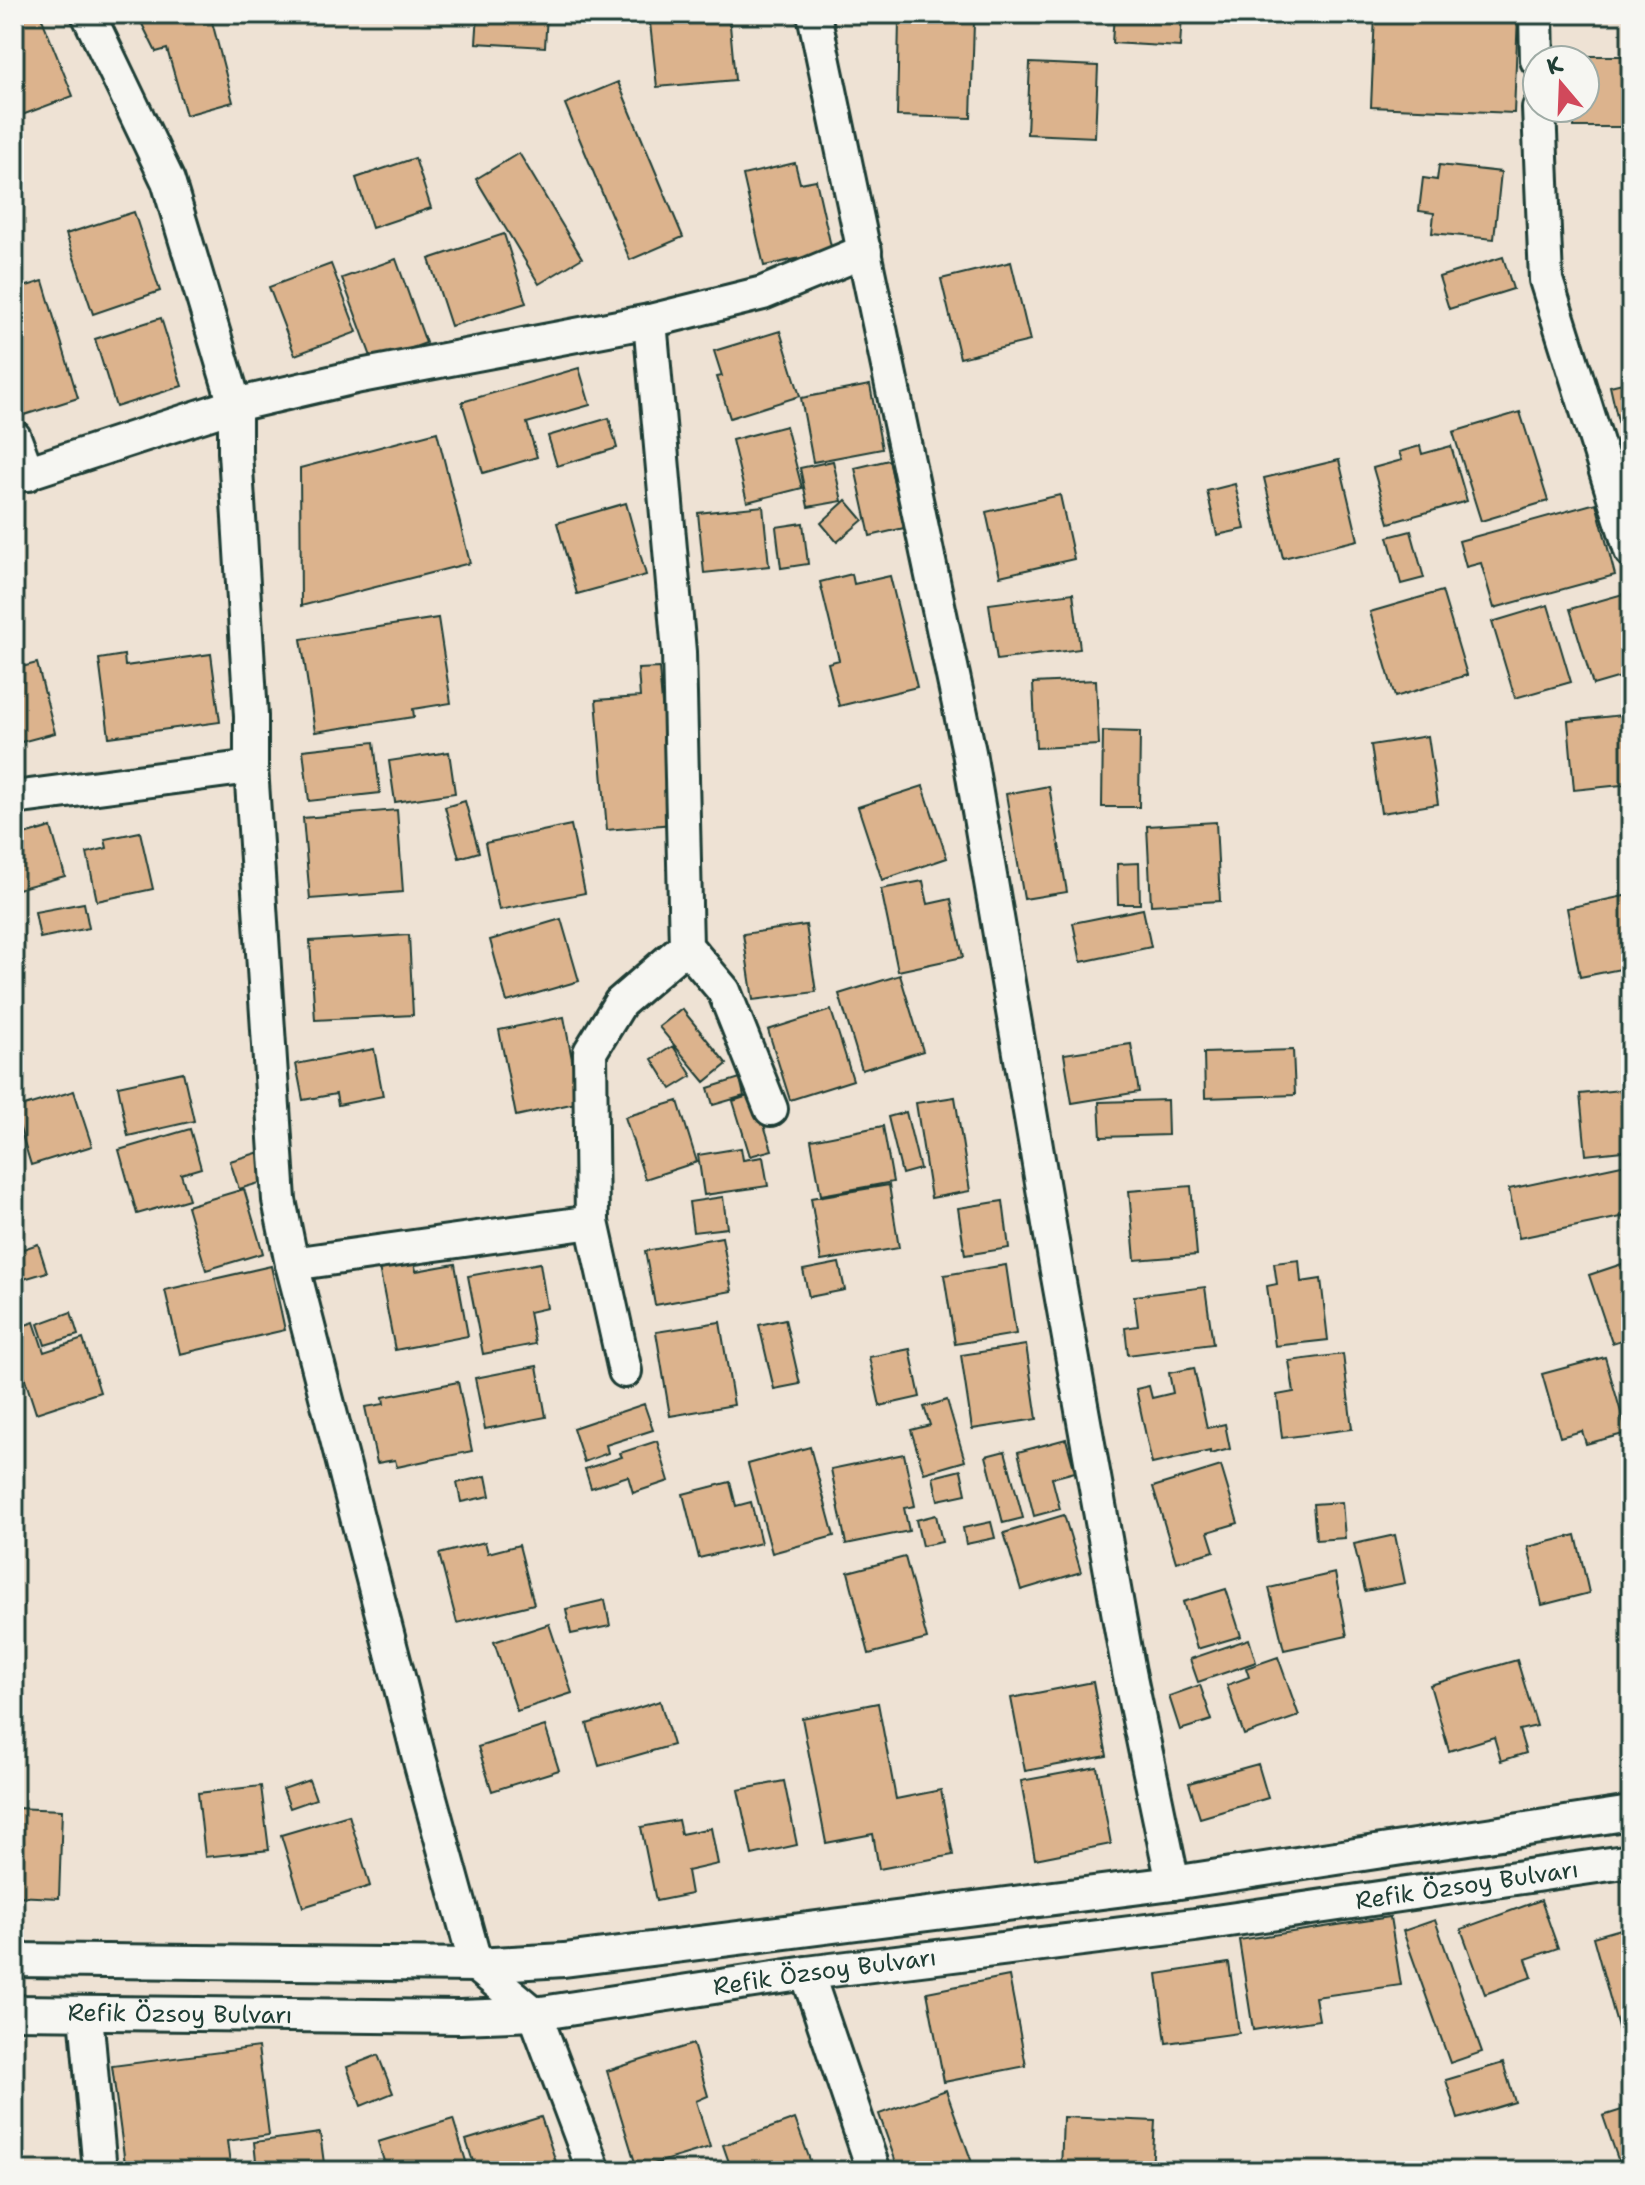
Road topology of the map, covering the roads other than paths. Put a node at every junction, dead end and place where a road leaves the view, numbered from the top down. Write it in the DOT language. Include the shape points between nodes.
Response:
graph roads {
  1 [pos="88,14"];
  2 [pos="814,14"];
  3 [pos="1536,14"];
  4 [pos="1537,44"];
  5 [pos="1540,124"];
  6 [pos="865,251"];
  7 [pos="650,321"];
  8 [pos="235,405"];
  9 [pos="14,437"];
  10 [pos="21,475"];
  11 [pos="1631,551"];
  12 [pos="251,767"];
  13 [pos="14,798"];
  14 [pos="686,946"];
  15 [pos="771,1109"];
  16 [pos="592,1222"];
  17 [pos="292,1264"];
  18 [pos="625,1371"];
  19 [pos="1631,1813"];
  20 [pos="1631,1861"];
  21 [pos="1173,1883"];
  22 [pos="14,1960"];
  23 [pos="476,1965"];
  24 [pos="807,1973"];
  25 [pos="14,2012"];
  26 [pos="86,2014"];
  27 [pos="535,2014"];
  28 [pos="100,2171"];
  29 [pos="594,2171"];
  30 [pos="874,2171"];
  1 -- 8 [label="street" via="168,181"];
  2 -- 6 [label="street"];
  3 -- 4 [label="street"];
  5 -- 11 [label="street" via="1546,280"];
  6 -- 7 [label="street" via="763,293"];
  6 -- 21 [label="street" via="969,752 1129,1672"];
  7 -- 8 [label="street"];
  7 -- 14 [label="street" via="679,652"];
  8 -- 10 [label="street"];
  8 -- 12 [label="street"];
  9 -- 10 [label="street"];
  12 -- 13 [label="street"];
  12 -- 17 [label="street" via="279,1200"];
  14 -- 15 [label="street" via="724,991"];
  14 -- 16 [label="street" via="620,1003 590,1052"];
  16 -- 17 [label="street"];
  16 -- 18 [label="street"];
  17 -- 23 [label="street"];
  19 -- 21 [label="street, Refik Özsoy Bulvarı"];
  20 -- 24 [label="street, Refik Özsoy Bulvarı" via="1195,1925"];
  21 -- 23 [label="street, Refik Özsoy Bulvarı" via="564,1960"];
  22 -- 23 [label="street, Refik Özsoy Bulvarı"];
  23 -- 27 [label="street"];
  24 -- 27 [label="street, Refik Özsoy Bulvarı"];
  24 -- 30 [label="street"];
  25 -- 26 [label="street, Refik Özsoy Bulvarı"];
  26 -- 27 [label="street, Refik Özsoy Bulvarı"];
  26 -- 28 [label="street"];
  27 -- 29 [label="street"];
}
